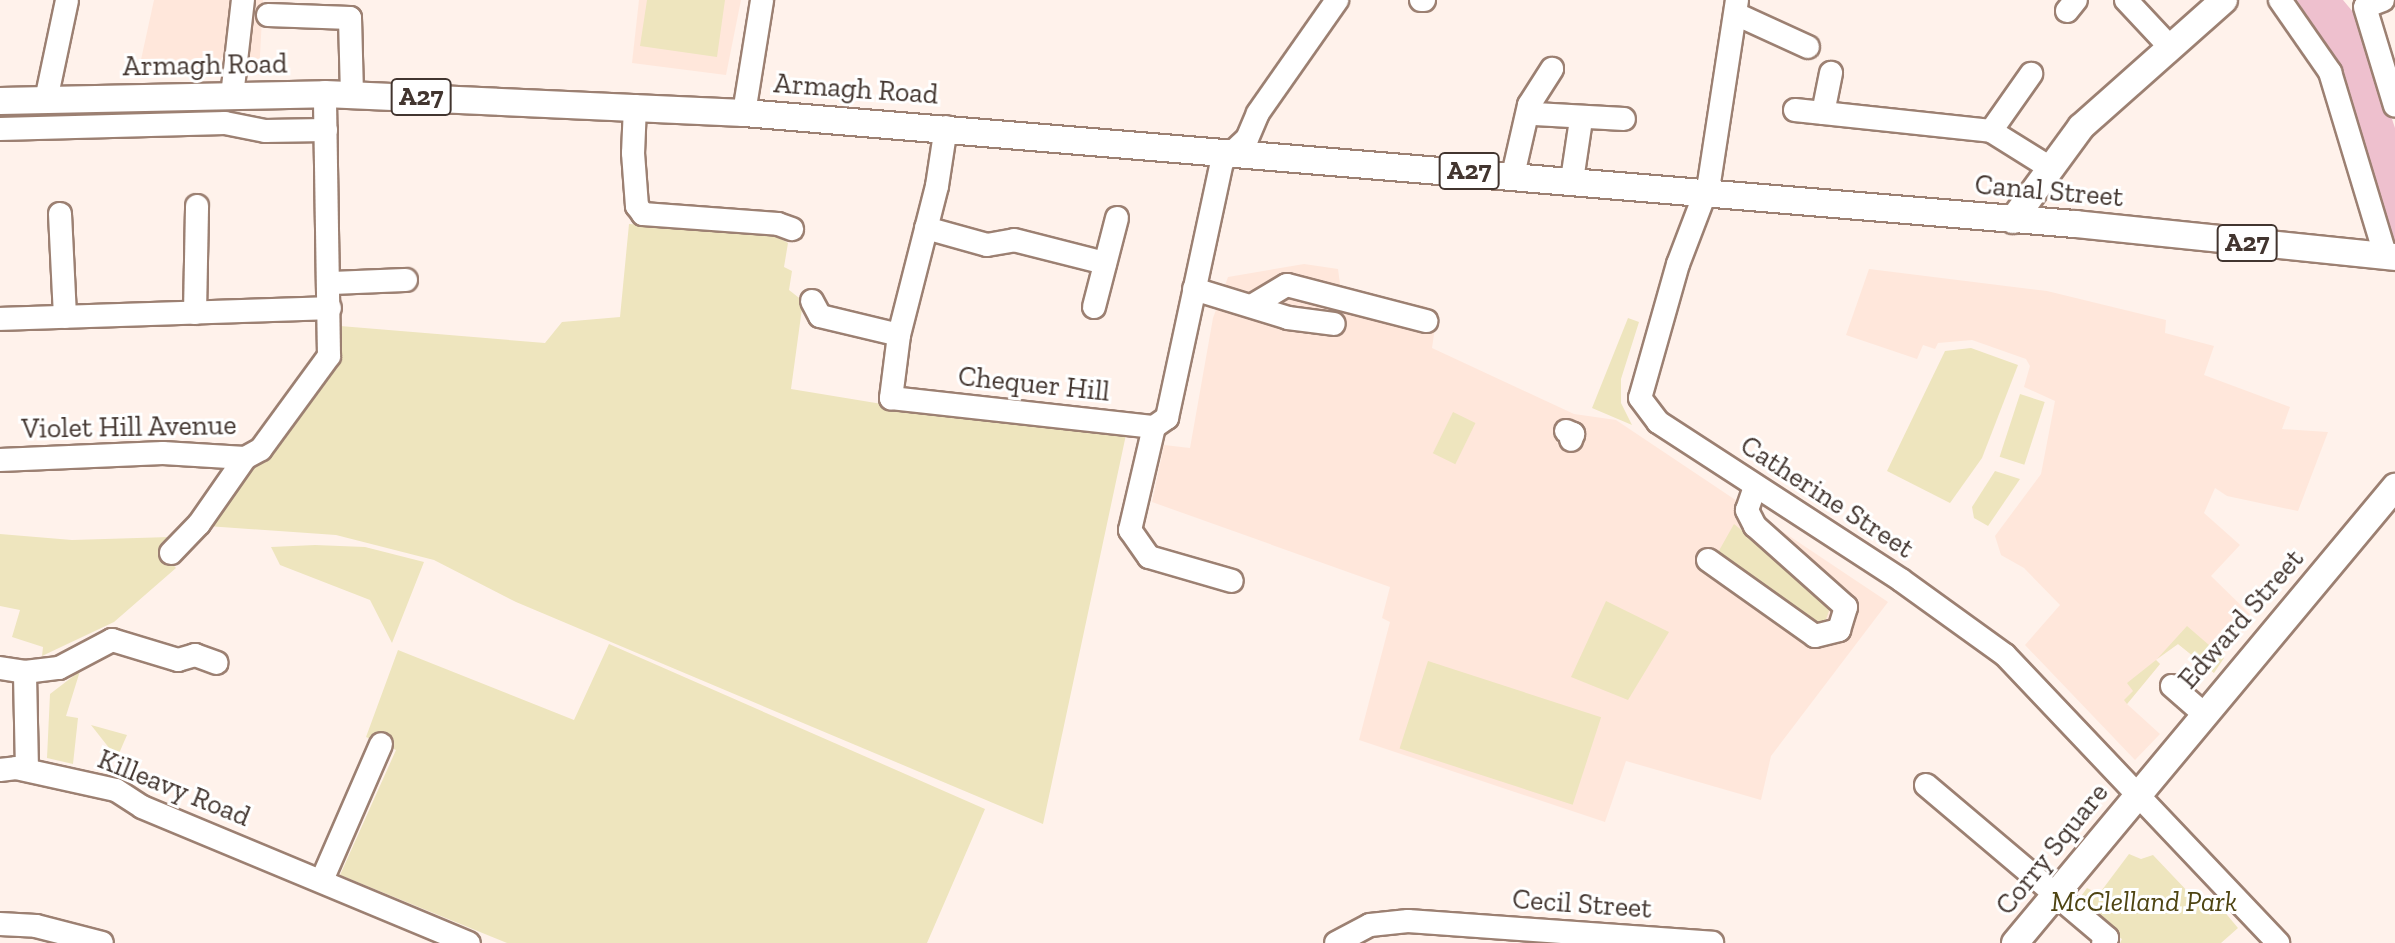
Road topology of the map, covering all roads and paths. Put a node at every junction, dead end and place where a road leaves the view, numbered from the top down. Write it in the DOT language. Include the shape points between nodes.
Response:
graph roads {
  1 [pos="67,0"];
  2 [pos="243,0"];
  3 [pos="762,0"];
  4 [pos="1337,0"];
  5 [pos="2126,0"];
  6 [pos="2224,0"];
  7 [pos="2280,0"];
  8 [pos="2374,4"];
  9 [pos="1736,7"];
  10 [pos="268,15"];
  11 [pos="2169,46"];
  12 [pos="1808,47"];
  13 [pos="1552,69"];
  14 [pos="1831,73"];
  15 [pos="2031,74"];
  16 [pos="325,94"];
  17 [pos="352,94"];
  18 [pos="232,96"];
  19 [pos="46,100"];
  20 [pos="0,101"];
  21 [pos="635,106"];
  22 [pos="2395,106"];
  23 [pos="1795,110"];
  24 [pos="744,113"];
  25 [pos="1823,113"];
  26 [pos="1535,114"];
  27 [pos="1624,119"];
  28 [pos="1581,120"];
  29 [pos="946,127"];
  30 [pos="0,129"];
  31 [pos="326,130"];
  32 [pos="1991,131"];
  33 [pos="1234,151"];
  34 [pos="2052,169"];
  35 [pos="1513,175"];
  36 [pos="1572,180"];
  37 [pos="1705,193"];
  38 [pos="197,206"];
  39 [pos="60,214"];
  40 [pos="1117,218"];
  41 [pos="2013,220"];
  42 [pos="926,228"];
  43 [pos="792,229"];
  44 [pos="2393,262"];
  45 [pos="1105,263"];
  46 [pos="406,280"];
  47 [pos="331,283"];
  48 [pos="1194,289"];
  49 [pos="812,301"];
  50 [pos="1255,304"];
  51 [pos="1094,307"];
  52 [pos="330,308"];
  53 [pos="195,313"];
  54 [pos="65,317"];
  55 [pos="0,319"];
  56 [pos="1426,321"];
  57 [pos="1334,324"];
  58 [pos="899,335"];
  59 [pos="1154,427"];
  60 [pos="245,458"];
  61 [pos="0,460"];
  62 [pos="1755,487"];
  63 [pos="2395,487"];
  64 [pos="171,553"];
  65 [pos="1708,560"];
  66 [pos="1232,581"];
  67 [pos="217,663"];
  68 [pos="0,668"];
  69 [pos="25,672"];
  70 [pos="2172,686"];
  71 [pos="2203,713"];
  72 [pos="381,744"];
  73 [pos="0,770"];
  74 [pos="27,770"];
  75 [pos="1926,785"];
  76 [pos="2137,795"];
  77 [pos="322,880"];
  78 [pos="2054,896"];
  79 [pos="0,924"];
  80 [pos="102,943"];
  81 [pos="469,943"];
  82 [pos="1336,943"];
  83 [pos="1712,943"];
  84 [pos="2015,943"];
  85 [pos="2103,943"];
  86 [pos="2278,943"];
  1 -- 19 [label="street"];
  2 -- 18 [label="street"];
  3 -- 24 [label="street"];
  4 -- 33 [label="street"];
  5 -- 11 [label="street"];
  6 -- 11 [label="main road" via="2199,32"];
  7 -- 44 [label="street" via="2358,150"];
  8 -- 22 [label="street"];
  9 -- 12 [label="street"];
  9 -- 37 [label="street"];
  10 -- 17 [label="street" via="350,18"];
  11 -- 34 [label="main road" via="2081,127"];
  13 -- 35 [label="street" via="1529,105"];
  14 -- 25 [label="street"];
  15 -- 32 [label="street"];
  16 -- 17 [label="main road, Armagh Road / A27"];
  16 -- 18 [label="main road, Armagh Road / A27"];
  16 -- 31 [label="street, Violet Hill Avenue"];
  17 -- 21 [label="main road, Armagh Road / A27"];
  18 -- 19 [label="main road, Armagh Road / A27"];
  19 -- 20 [label="main road, Armagh Road / A27"];
  21 -- 24 [label="main road, Armagh Road / A27"];
  21 -- 43 [label="street" via="636,193 643,214"];
  23 -- 25 [label="street"];
  24 -- 29 [label="main road, Armagh Road / A27"];
  25 -- 32 [label="street"];
  26 -- 28 [label="street"];
  27 -- 28 [label="street" via="1589,115"];
  28 -- 36 [label="street"];
  29 -- 33 [label="main road, Armagh Road / A27"];
  29 -- 42 [label="street, Chequer Hill"];
  30 -- 31 [label="street" via="225,123 265,131"];
  31 -- 47 [label="street, Violet Hill Avenue"];
  32 -- 34 [label="street"];
  33 -- 35 [label="main road, Armagh Road / A27"];
  33 -- 48 [label="street" via="1222,162"];
  34 -- 41 [label="main road"];
  35 -- 36 [label="main road, Armagh Road / A27"];
  36 -- 37 [label="main road, Armagh Road / A27"];
  37 -- 41 [label="main road, Canal Street / A27"];
  37 -- 62 [label="street, Catherine Street" via="1669,291 1640,398 1658,422"];
  38 -- 53 [label="street"];
  39 -- 54 [label="street"];
  40 -- 45 [label="street"];
  41 -- 44 [label="main road, Canal Street / A27"];
  42 -- 45 [label="street" via="987,245 1014,240"];
  42 -- 58 [label="street, Chequer Hill"];
  45 -- 51 [label="street"];
  46 -- 47 [label="street"];
  47 -- 52 [label="street, Violet Hill Avenue"];
  48 -- 50 [label="street"];
  48 -- 59 [label="street" via="1167,418"];
  49 -- 58 [label="street" via="820,316"];
  50 -- 56 [label="street" via="1287,285"];
  50 -- 57 [label="street" via="1288,318"];
  52 -- 53 [label="street"];
  52 -- 60 [label="street, Violet Hill Avenue" via="329,356 261,449"];
  53 -- 54 [label="street"];
  54 -- 55 [label="street"];
  58 -- 59 [label="street, Chequer Hill" via="891,398"];
  59 -- 66 [label="street" via="1130,530 1149,557"];
  60 -- 61 [label="street, Violet Hill Avenue" via="162,453"];
  60 -- 64 [label="street" via="199,524"];
  62 -- 65 [label="street" via="1747,510 1755,526 1846,607 1839,630 1815,636"];
  62 -- 76 [label="street, Catherine Street" via="1901,580 2005,655"];
  63 -- 71 [label="main road, Edward Street"];
  67 -- 69 [label="street" via="195,655 178,660 112,640 59,668"];
  68 -- 69 [label="street"];
  69 -- 74 [label="street"];
  70 -- 71 [label="street"];
  71 -- 76 [label="main road, Edward Street"];
  72 -- 77 [label="street"];
  73 -- 74 [label="street, Killeavy Road"];
  74 -- 77 [label="street, Killeavy Road" via="116,790 142,807"];
  75 -- 78 [label="street"];
  76 -- 78 [label="main road, Corry Square"];
  76 -- 86 [label="street, Catherine Street"];
  77 -- 81 [label="street, Killeavy Road"];
  78 -- 84 [label="main road, Corry Square"];
  78 -- 85 [label="street" via="2107,938"];
  79 -- 80 [label="street" via="36,926"];
  82 -- 83 [label="street, Cecil Street" via="1370,925 1408,921"];
}
